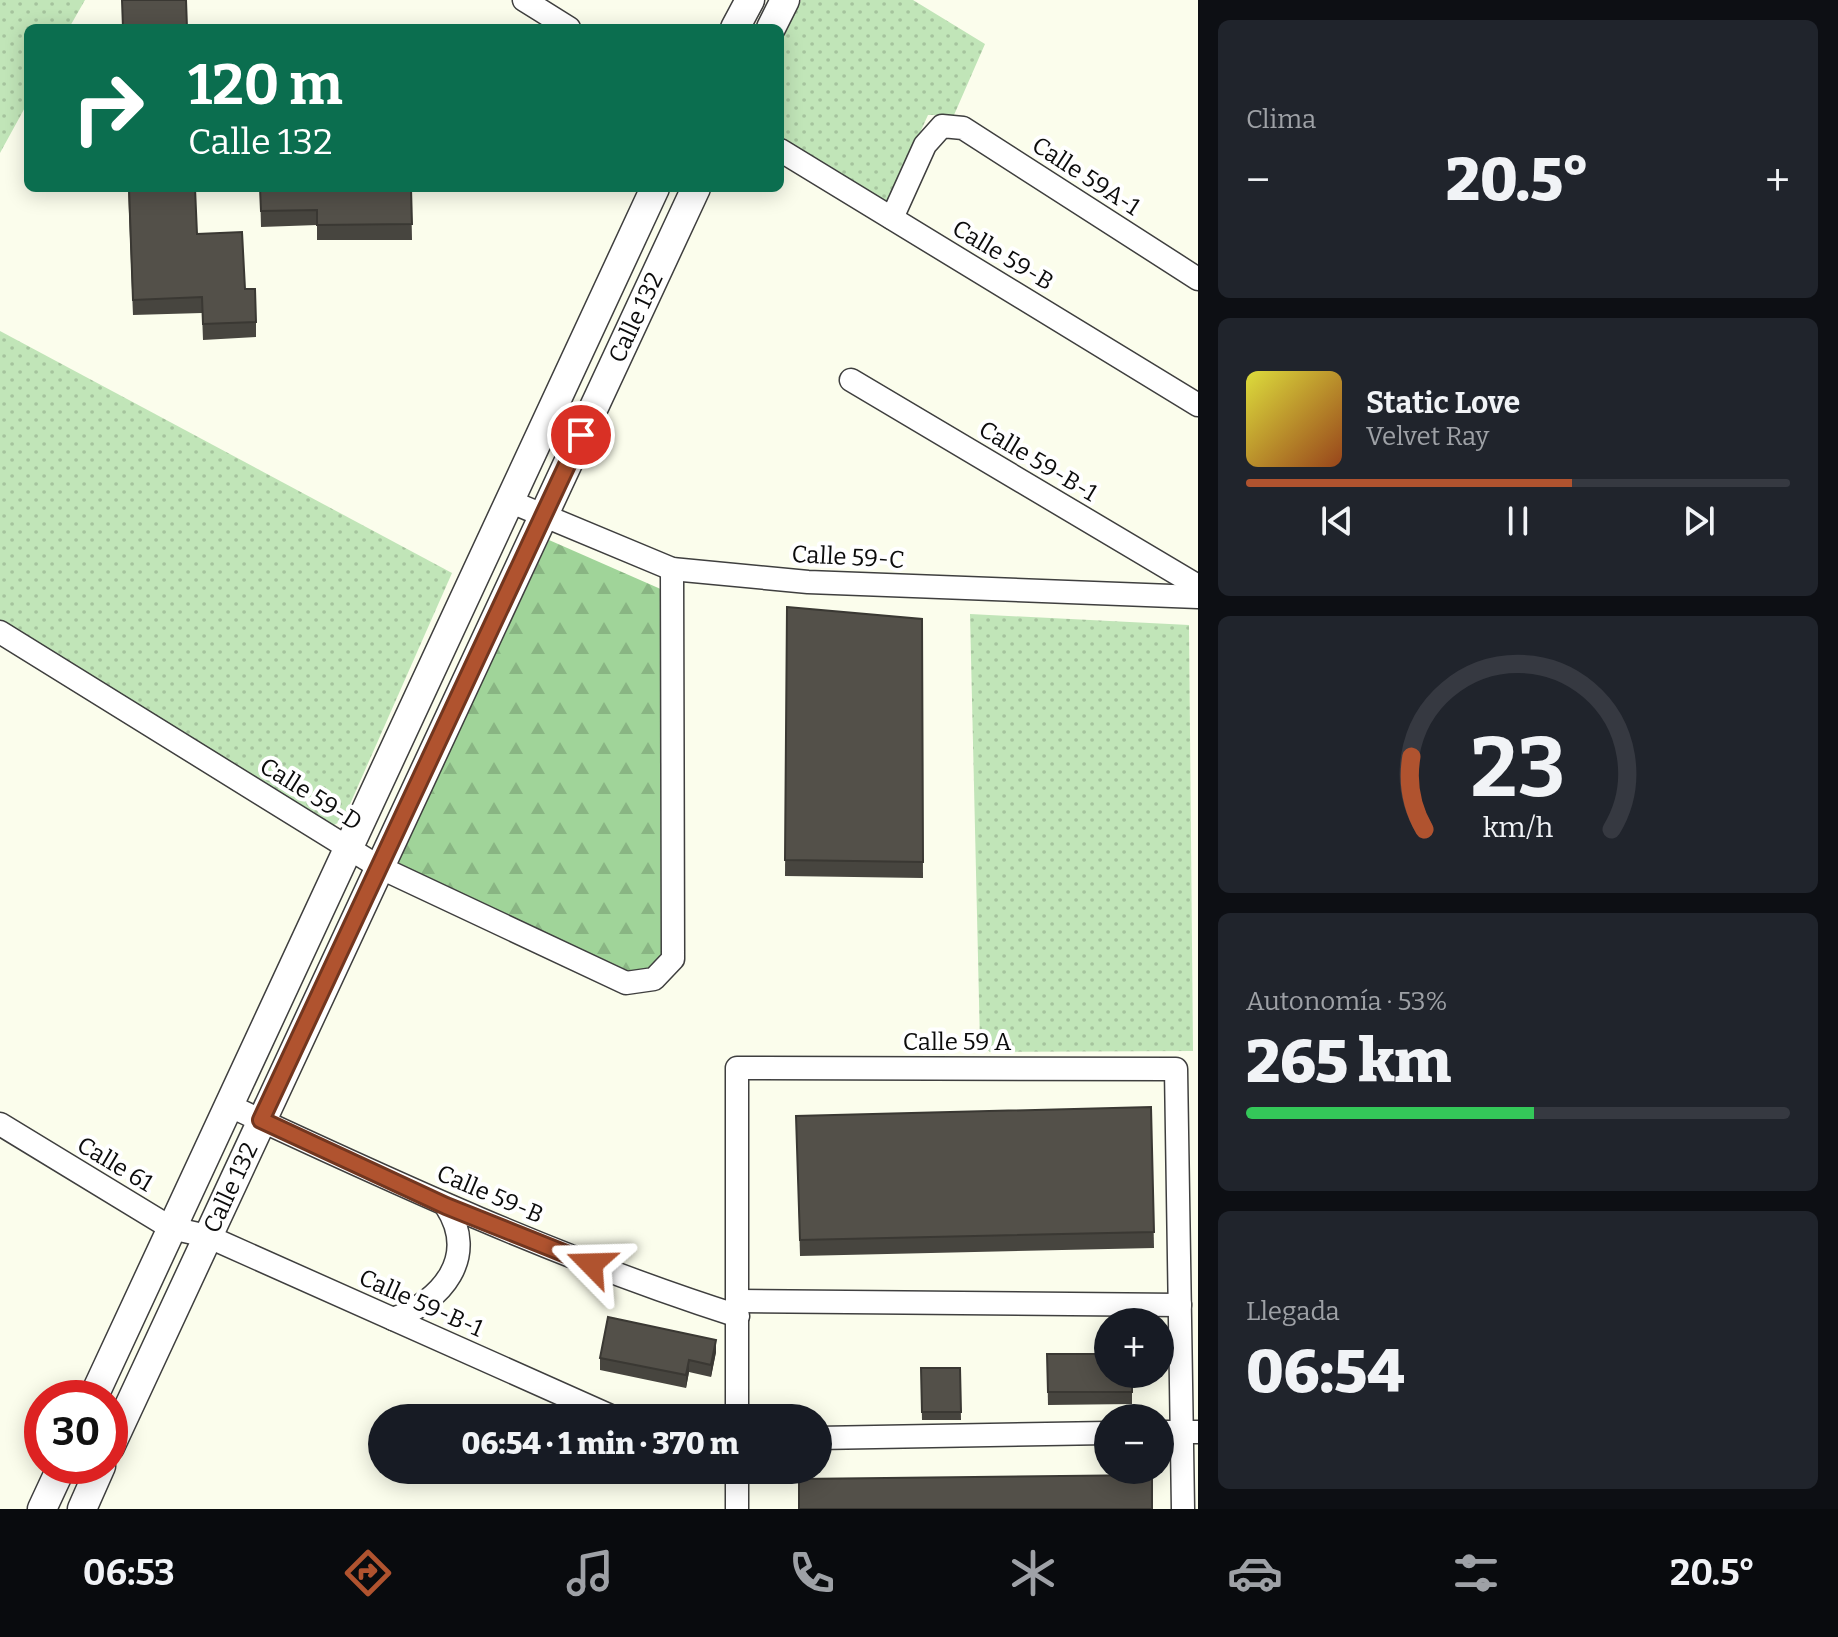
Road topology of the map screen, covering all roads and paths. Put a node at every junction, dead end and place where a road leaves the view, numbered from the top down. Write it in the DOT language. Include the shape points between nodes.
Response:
graph roads {
  1 [pos="524,0"];
  2 [pos="785,0"];
  3 [pos="563,24"];
  4 [pos="773,24"];
  5 [pos="784,152"];
  6 [pos="653,192"];
  7 [pos="694,192"];
  8 [pos="892,218"];
  9 [pos="1198,279"];
  10 [pos="851,380"];
  11 [pos="1195,397"];
  12 [pos="509,501"];
  13 [pos="542,517"];
  14 [pos="672,569"];
  15 [pos="1198,586"];
  16 [pos="1198,597"];
  17 [pos="0,632"];
  18 [pos="348,847"];
  19 [pos="379,867"];
  20 [pos="228,1105"];
  21 [pos="261,1120"];
  22 [pos="0,1124"];
  23 [pos="446,1206"];
  24 [pos="171,1228"];
  25 [pos="207,1236"];
  26 [pos="1180,1305"];
  27 [pos="738,1308"];
  28 [pos="393,1319"];
  29 [pos="101,1380"];
  30 [pos="584,1404"];
  31 [pos="737,1404"];
  32 [pos="128,1408"];
  33 [pos="1180,1432"];
  34 [pos="1094,1433"];
  35 [pos="832,1438"];
  36 [pos="54,1484"];
  37 [pos="93,1484"];
  38 [pos="737,1484"];
  39 [pos="42,1509"];
  40 [pos="82,1509"];
  41 [pos="737,1509"];
  42 [pos="1183,1509"];
  1 -- 3 [label="street"];
  2 -- 4 [label="street"];
  5 -- 8 [label="street, Calle 59-B"];
  6 -- 12 [label="street, Calle 132"];
  7 -- 13 [label="street, Calle 132"];
  8 -- 9 [label="street, Calle 59A-1" via="925,145 942,126 963,128"];
  8 -- 11 [label="street, Calle 59-B"];
  10 -- 15 [label="street, Calle 59-B-1"];
  12 -- 13 [label="street, Calle 59-C"];
  12 -- 18 [label="street, Calle 132"];
  13 -- 14 [label="street, Calle 59-C"];
  13 -- 19 [label="street, Calle 132"];
  14 -- 16 [label="street, Calle 59-C" via="808,582"];
  14 -- 19 [label="street, Calle 59-D" via="673,959 654,979 626,983"];
  17 -- 18 [label="street, Calle 59-D"];
  18 -- 19 [label="street, Calle 59-D"];
  18 -- 20 [label="street, Calle 132"];
  19 -- 21 [label="street, Calle 132"];
  20 -- 21 [label="street, Calle 59-B"];
  20 -- 24 [label="street, Calle 132"];
  21 -- 23 [label="street, Calle 59-B"];
  21 -- 25 [label="street, Calle 132"];
  22 -- 24 [label="street, Calle 61"];
  23 -- 27 [label="street, Calle 59-B" via="648,1287"];
  23 -- 28 [label="street" via="457,1223 459,1248 452,1273 417,1310"];
  24 -- 25 [label="street, Calle 61"];
  24 -- 29 [label="street, Calle 132"];
  25 -- 28 [label="street, Calle 59-B-1"];
  25 -- 32 [label="street, Calle 132"];
  26 -- 27 [label="street, Calle 59-B"];
  26 -- 27 [label="street, Calle 59 A" via="1176,1069 737,1068"];
  26 -- 33 [label="street"];
  27 -- 31 [label="street"];
  28 -- 30 [label="street, Calle 59-B-1"];
  33 -- 42 [label="street"];
  34 -- 35 [label="street"];
  36 -- 39 [label="street"];
  37 -- 40 [label="street"];
  38 -- 41 [label="street"];
}
